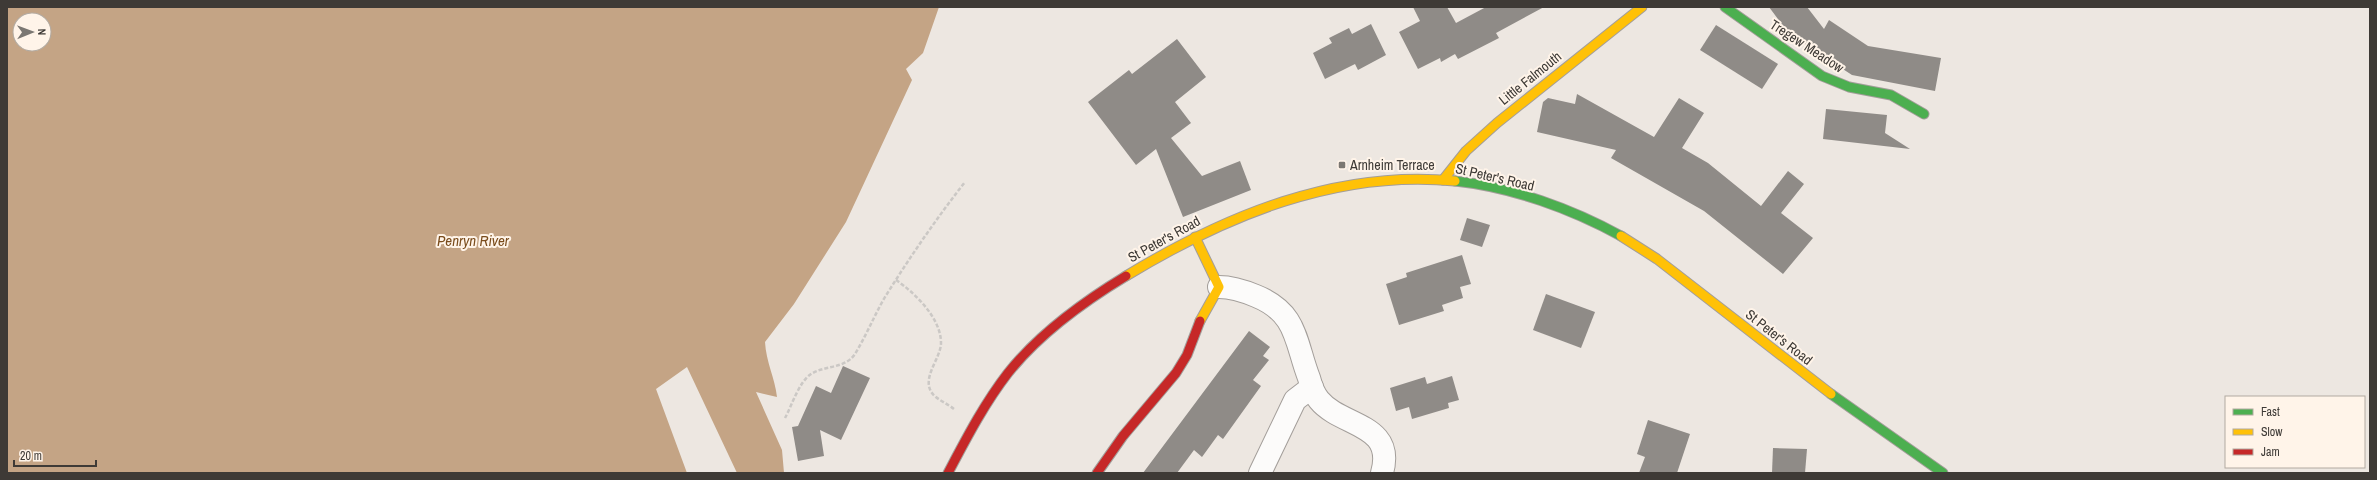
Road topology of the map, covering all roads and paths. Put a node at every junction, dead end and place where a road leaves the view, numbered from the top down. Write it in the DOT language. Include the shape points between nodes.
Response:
graph roads {
  1 [pos="1642,7"];
  2 [pos="1725,7"];
  3 [pos="1924,114"];
  4 [pos="1443,180"];
  5 [pos="965,182"];
  6 [pos="1195,236"];
  7 [pos="896,280"];
  8 [pos="1218,287"];
  9 [pos="1312,387"];
  10 [pos="785,418"];
  11 [pos="976,423"];
  12 [pos="948,473"];
  13 [pos="1097,473"];
  14 [pos="1260,473"];
  15 [pos="1382,473"];
  16 [pos="1943,473"];
  1 -- 4 [label="street, Little Falmouth" via="1585,50 1497,123 1466,151"];
  2 -- 3 [label="street, Tregew Meadow" via="1822,76 1849,87 1890,95"];
  4 -- 6 [label="street, St Peter's Road" via="1386,180 1318,192 1279,201"];
  4 -- 16 [label="street, St Peter's Road" via="1500,190 1536,200 1623,237 1867,423"];
  5 -- 7 [label="path" via="934,222"];
  6 -- 8 [label="street"];
  6 -- 11 [label="street, St Peter's Road" via="1135,270 1074,311 1017,362"];
  7 -- 10 [label="path" via="850,359 811,374 805,380"];
  7 -- 11 [label="path" via="919,299 940,334 939,352 929,378 932,393"];
  8 -- 9 [label="street" via="1241,290 1268,301 1281,310 1294,330 1300,356"];
  8 -- 13 [label="street" via="1176,373 1123,436"];
  9 -- 14 [label="street" via="1295,400"];
  9 -- 15 [label="street" via="1326,407 1378,438 1384,458"];
  11 -- 12 [label="street, St Peter's Road"];
}
